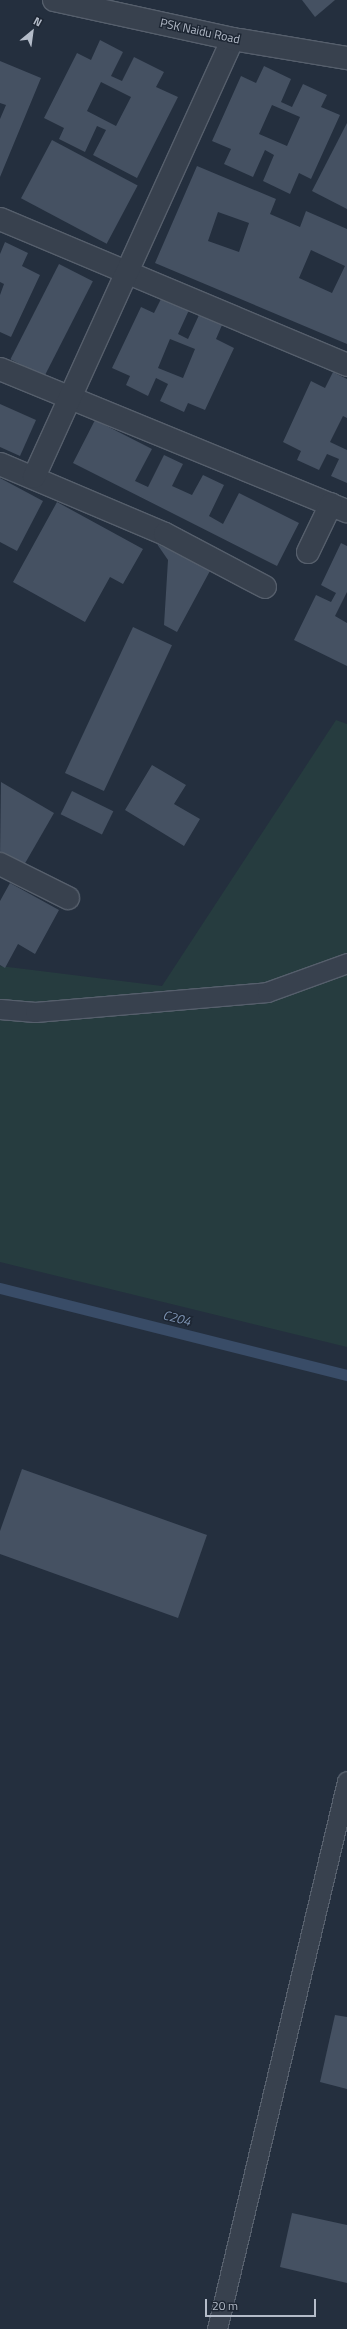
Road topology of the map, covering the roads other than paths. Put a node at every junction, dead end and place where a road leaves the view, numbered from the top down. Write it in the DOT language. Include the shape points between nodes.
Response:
graph roads {
  1 [pos="54,0"];
  2 [pos="233,39"];
  3 [pos="347,58"];
  4 [pos="0,219"];
  5 [pos="128,274"];
  6 [pos="347,365"];
  7 [pos="0,369"];
  8 [pos="70,399"];
  9 [pos="0,464"];
  10 [pos="34,477"];
  11 [pos="339,507"];
  12 [pos="308,552"];
  13 [pos="265,587"];
  14 [pos="0,864"];
  15 [pos="68,898"];
  16 [pos="347,963"];
  17 [pos="0,1009"];
  18 [pos="347,1781"];
  19 [pos="216,2329"];
  1 -- 2 [label="street, PSK Naidu Road"];
  2 -- 3 [label="street, PSK Naidu Road"];
  2 -- 5 [label="street"];
  4 -- 5 [label="street"];
  5 -- 6 [label="street"];
  5 -- 8 [label="street"];
  7 -- 8 [label="street"];
  8 -- 10 [label="street"];
  8 -- 11 [label="street"];
  9 -- 10 [label="street"];
  10 -- 13 [label="street" via="165,534"];
  11 -- 12 [label="street"];
  14 -- 15 [label="street"];
  16 -- 17 [label="lane" via="267,992 35,1012"];
  18 -- 19 [label="lane"];
}
